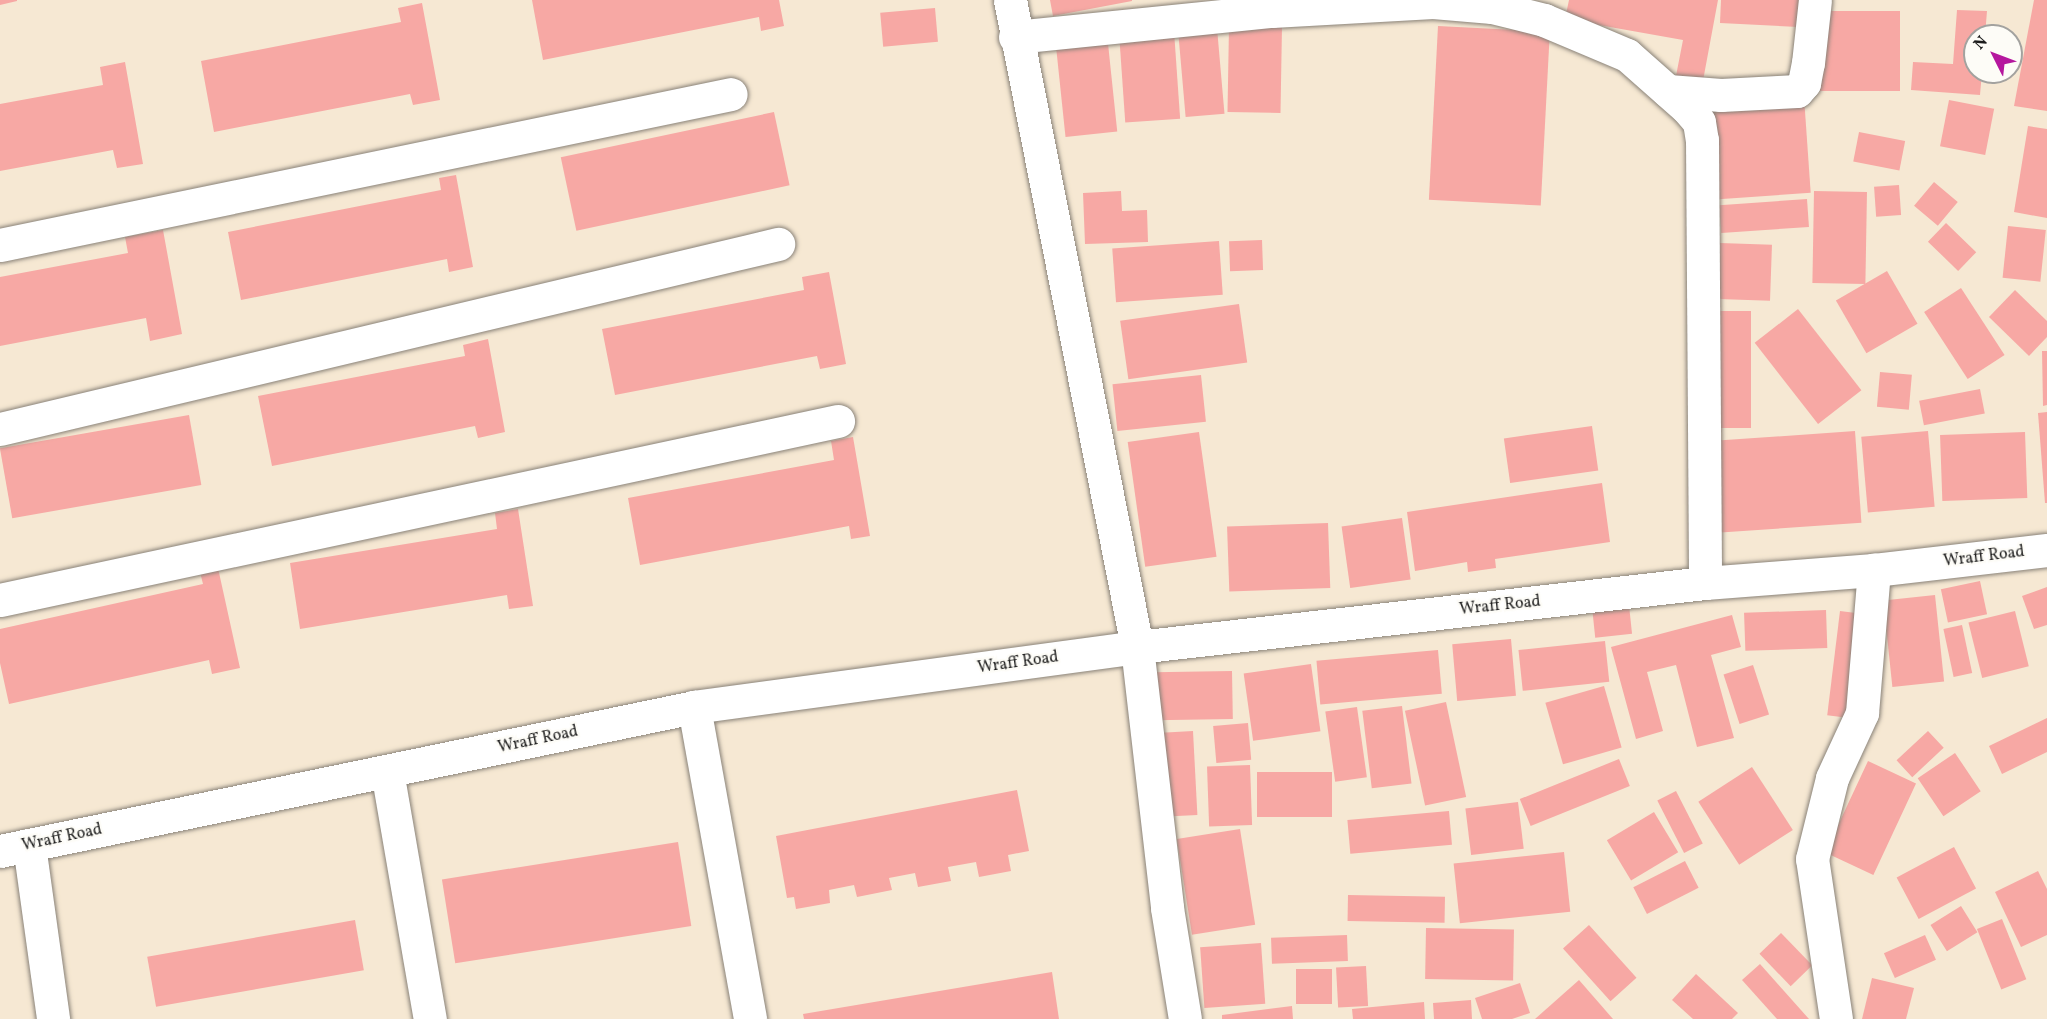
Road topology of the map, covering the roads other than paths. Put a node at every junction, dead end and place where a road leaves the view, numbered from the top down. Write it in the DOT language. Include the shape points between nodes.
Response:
graph roads {
  1 [pos="1010,0"];
  2 [pos="1815,0"];
  3 [pos="1015,37"];
  4 [pos="1668,91"];
  5 [pos="731,94"];
  6 [pos="778,244"];
  7 [pos="0,245"];
  8 [pos="838,421"];
  9 [pos="0,429"];
  10 [pos="2047,550"];
  11 [pos="1874,570"];
  12 [pos="1706,583"];
  13 [pos="0,600"];
  14 [pos="1137,647"];
  15 [pos="694,707"];
  16 [pos="387,771"];
  17 [pos="14,848"];
  18 [pos="53,1019"];
  19 [pos="430,1019"];
  20 [pos="750,1019"];
  21 [pos="1185,1019"];
  22 [pos="1836,1019"];
  1 -- 3 [label="street"];
  2 -- 4 [label="street" via="1808,63 1804,83 1797,91 1721,95"];
  3 -- 4 [label="street" via="1272,11 1433,2 1492,7 1583,34 1627,55"];
  3 -- 14 [label="street"];
  4 -- 12 [label="street" via="1699,122 1702,140"];
  5 -- 7 [label="street"];
  6 -- 9 [label="street"];
  8 -- 13 [label="street"];
  10 -- 11 [label="street, Wraff Road"];
  11 -- 12 [label="street, Wraff Road"];
  11 -- 22 [label="street" via="1862,713 1832,778 1812,859"];
  12 -- 14 [label="street, Wraff Road"];
  14 -- 15 [label="street, Wraff Road"];
  14 -- 21 [label="street" via="1167,908"];
  15 -- 16 [label="street, Wraff Road"];
  15 -- 20 [label="street"];
  16 -- 17 [label="street, Wraff Road"];
  16 -- 19 [label="street"];
  17 -- 18 [label="street"];
}
